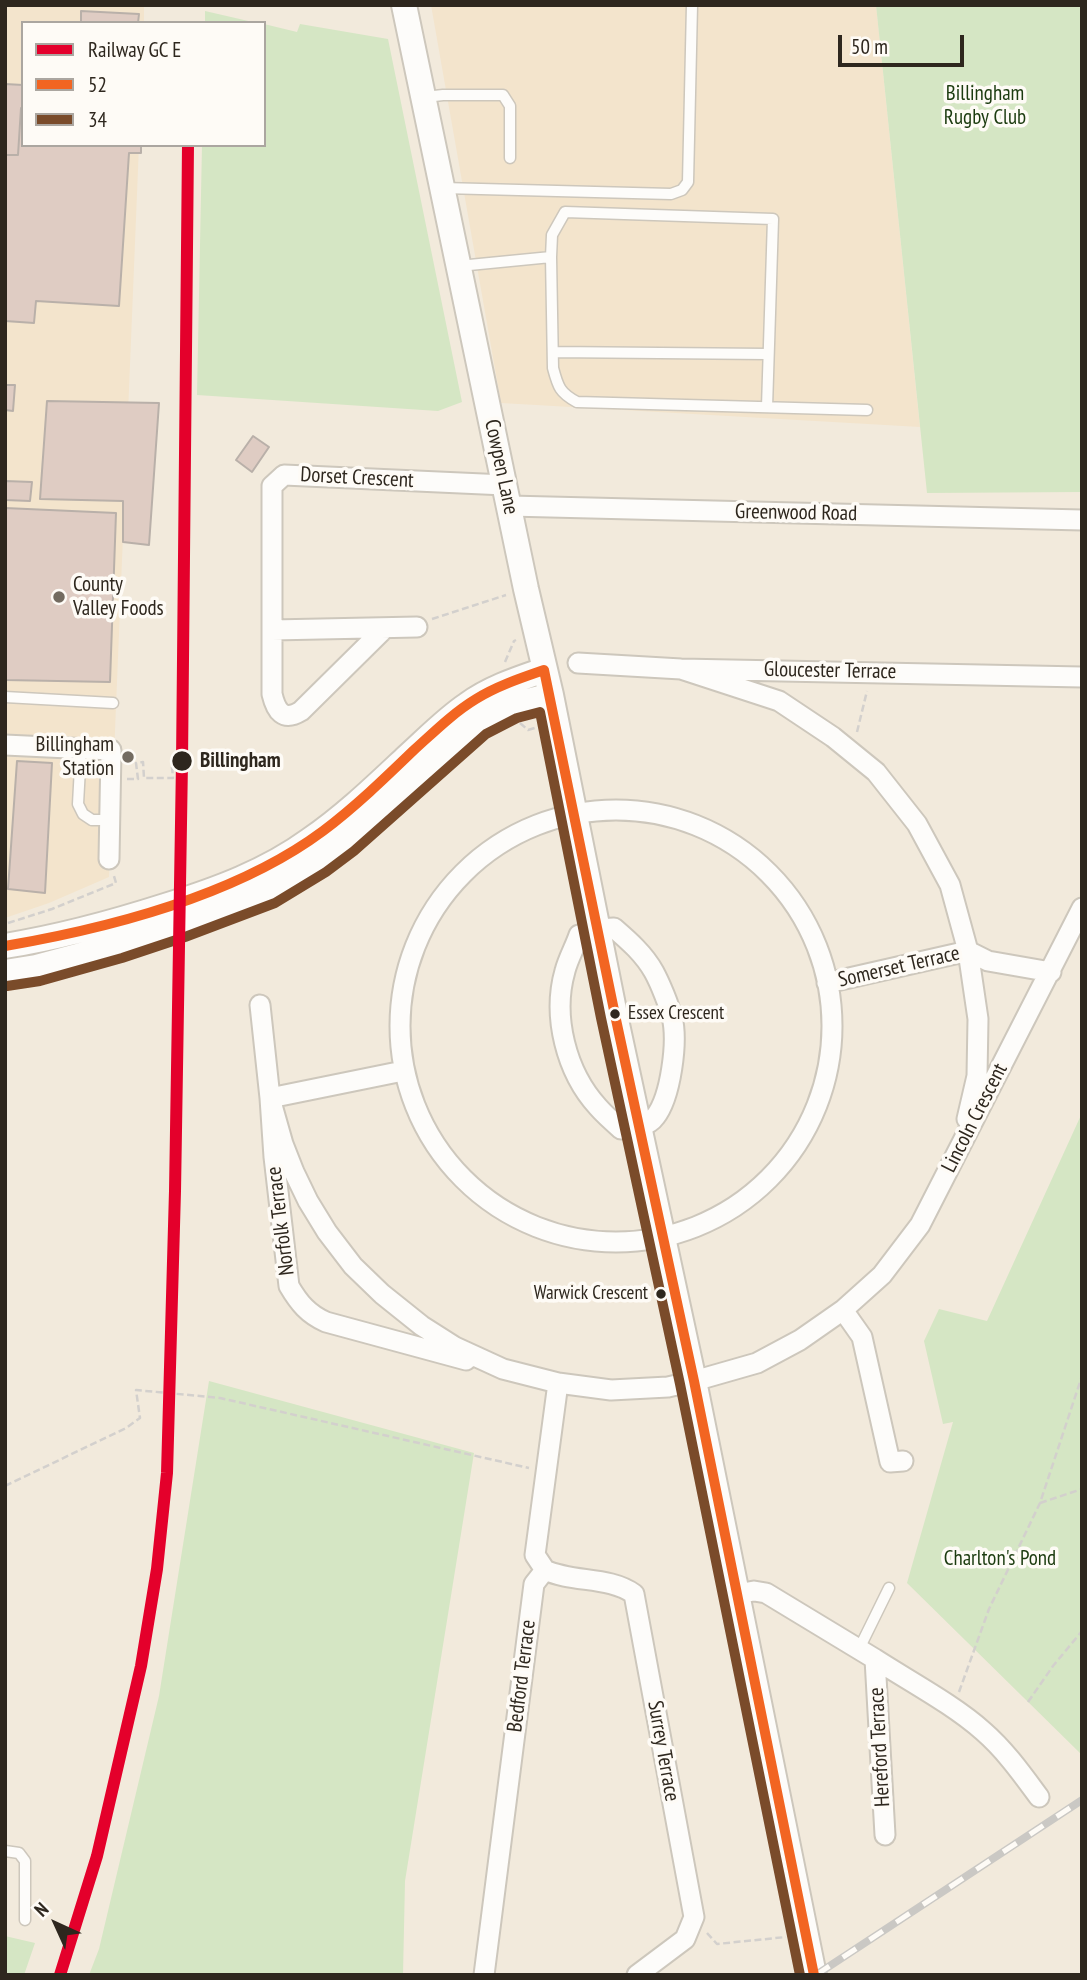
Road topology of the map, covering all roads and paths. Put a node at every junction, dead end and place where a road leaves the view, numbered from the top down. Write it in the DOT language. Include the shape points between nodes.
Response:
graph roads {
  1 [pos="404,5"];
  2 [pos="692,5"];
  3 [pos="423,98"];
  4 [pos="510,158"];
  5 [pos="442,188"];
  6 [pos="551,257"];
  7 [pos="458,267"];
  8 [pos="553,352"];
  9 [pos="767,354"];
  10 [pos="767,407"];
  11 [pos="867,410"];
  12 [pos="507,495"];
  13 [pos="1082,520"];
  14 [pos="526,589"];
  15 [pos="417,627"];
  16 [pos="385,628"];
  17 [pos="272,630"];
  18 [pos="578,663"];
  19 [pos="681,668"];
  20 [pos="544,670"];
  21 [pos="788,670"];
  22 [pos="872,672"];
  23 [pos="1082,677"];
  24 [pos="551,695"];
  25 [pos="5,697"];
  26 [pos="779,701"];
  27 [pos="113,703"];
  28 [pos="5,745"];
  29 [pos="81,749"];
  30 [pos="851,752"];
  31 [pos="172,767"];
  32 [pos="138,779"];
  33 [pos="573,813"];
  34 [pos="110,820"];
  35 [pos="109,859"];
  36 [pos="116,883"];
  37 [pos="223,897"];
  38 [pos="1082,908"];
  39 [pos="5,924"];
  40 [pos="598,929"];
  41 [pos="119,933"];
  42 [pos="5,946"];
  43 [pos="968,951"];
  44 [pos="5,972"];
  45 [pos="1051,972"];
  46 [pos="827,983"];
  47 [pos="260,1005"];
  48 [pos="403,1071"];
  49 [pos="270,1098"];
  50 [pos="640,1127"];
  51 [pos="960,1147"];
  52 [pos="663,1237"];
  53 [pos="843,1310"];
  54 [pos="503,1369"];
  55 [pos="1082,1376"];
  56 [pos="694,1381"];
  57 [pos="558,1384"];
  58 [pos="903,1461"];
  59 [pos="545,1471"];
  60 [pos="5,1486"];
  61 [pos="1082,1489"];
  62 [pos="1040,1503"];
  63 [pos="545,1570"];
  64 [pos="889,1588"];
  65 [pos="737,1594"];
  66 [pos="1082,1631"];
  67 [pos="867,1654"];
  68 [pos="1028,1702"];
  69 [pos="953,1709"];
  70 [pos="1039,1797"];
  71 [pos="885,1835"];
  72 [pos="5,1851"];
  73 [pos="694,1917"];
  74 [pos="26,1920"];
  75 [pos="779,1939"];
  76 [pos="484,1975"];
  77 [pos="637,1975"];
  78 [pos="814,1975"];
  1 -- 3 [label="street, Cowpen Lane"];
  2 -- 5 [label="lane" via="688,182 682,190 671,194"];
  3 -- 4 [label="lane" via="503,95 510,106"];
  3 -- 5 [label="street, Cowpen Lane"];
  5 -- 7 [label="street, Cowpen Lane"];
  6 -- 7 [label="lane"];
  6 -- 8 [label="lane"];
  6 -- 9 [label="lane" via="552,235 565,212 773,219"];
  7 -- 12 [label="street, Cowpen Lane"];
  8 -- 9 [label="lane"];
  8 -- 10 [label="lane" via="558,385 577,402"];
  9 -- 10 [label="lane"];
  10 -- 11 [label="lane"];
  12 -- 13 [label="street, Greenwood Road"];
  12 -- 14 [label="street, Cowpen Lane"];
  12 -- 17 [label="street, Dorset Crescent" via="284,475 272,486"];
  14 -- 15 [label="path"];
  14 -- 20 [label="street, Cowpen Lane"];
  15 -- 16 [label="street"];
  16 -- 17 [label="street"];
  16 -- 17 [label="street, Dorset Crescent" via="293,716 276,708 272,694"];
  18 -- 19 [label="street, Gloucester Terrace"];
  19 -- 21 [label="street, Gloucester Terrace"];
  19 -- 26 [label="street"];
  20 -- 24 [label="street, Cowpen Lane"];
  20 -- 37 [label="street" via="505,684 447,719 318,834"];
  21 -- 22 [label="street, Gloucester Terrace"];
  21 -- 26 [label="street"];
  22 -- 23 [label="street, Gloucester Terrace"];
  22 -- 30 [label="path"];
  24 -- 33 [label="street, Cowpen Lane"];
  24 -- 37 [label="street" via="512,705 478,722 319,860 269,890"];
  25 -- 27 [label="lane"];
  26 -- 30 [label="street"];
  28 -- 29 [label="street"];
  29 -- 34 [label="lane" via="78,804 92,820"];
  29 -- 34 [label="street" via="111,750"];
  30 -- 43 [label="street" via="876,772 918,824 950,885"];
  31 -- 32 [label="path" via="173,778 144,778 143,762 136,763"];
  33 -- 40 [label="street, Cowpen Lane"];
  33 -- 46 [label="street" via="639,811 684,822 732,843 767,870 802,914"];
  33 -- 48 [label="street" via="524,828 498,843 447,890 428,918 405,977 400,1009"];
  34 -- 35 [label="street"];
  36 -- 39 [label="path"];
  37 -- 41 [label="street"];
  38 -- 45 [label="street, Lincoln Crescent"];
  40 -- 50 [label="street, Cowpen Lane"];
  40 -- 50 [label="street" via="614,928 634,945 654,972 672,1018 673,1065 665,1098 655,1118"];
  40 -- 50 [label="street" via="579,935 565,972 560,1014 567,1054 597,1106 621,1129"];
  41 -- 42 [label="street"];
  41 -- 44 [label="street" via="36,967"];
  43 -- 45 [label="street, Somerset Terrace" via="988,961"];
  43 -- 46 [label="street, Somerset Terrace"];
  43 -- 51 [label="street" via="978,1019 977,1076"];
  45 -- 51 [label="street, Lincoln Crescent"];
  46 -- 52 [label="street" via="834,1021 831,1066 817,1112 796,1151 767,1185 736,1206 688,1231"];
  47 -- 49 [label="street"];
  48 -- 49 [label="street"];
  48 -- 52 [label="street" via="421,1119 456,1172 506,1212 546,1231 594,1243"];
  49 -- 54 [label="street" via="307,1201 354,1266 422,1326"];
  49 -- 54 [label="street, Norfolk Terrace" via="289,1286 299,1303 326,1322"];
  50 -- 52 [label="street, Cowpen Lane"];
  51 -- 53 [label="street, Lincoln Crescent" via="920,1225 882,1275"];
  52 -- 56 [label="street, Cowpen Lane"];
  53 -- 56 [label="street, Lincoln Crescent" via="757,1363"];
  53 -- 58 [label="street" via="862,1336 890,1462"];
  54 -- 57 [label="street"];
  55 -- 62 [label="path"];
  56 -- 57 [label="street" via="611,1390"];
  56 -- 65 [label="street, Cowpen Lane"];
  57 -- 59 [label="street"];
  59 -- 60 [label="path" via="219,1398 136,1390 140,1418"];
  59 -- 63 [label="street" via="535,1555"];
  61 -- 62 [label="path"];
  62 -- 69 [label="path" via="989,1609"];
  63 -- 73 [label="street, Surrey Terrace" via="623,1586 634,1594"];
  63 -- 76 [label="street, Bedford Terrace" via="534,1584"];
  64 -- 67 [label="lane"];
  65 -- 67 [label="street, Hereford Terrace" via="766,1593"];
  65 -- 78 [label="street, Cowpen Lane"];
  66 -- 68 [label="path"];
  67 -- 69 [label="street, Hereford Terrace"];
  67 -- 71 [label="street, Hereford Terrace"];
  69 -- 70 [label="street, Hereford Terrace" via="1004,1752"];
  72 -- 74 [label="lane" via="19,1853 25,1861"];
  73 -- 75 [label="path" via="717,1944"];
  73 -- 77 [label="street" via="685,1939"];
}
